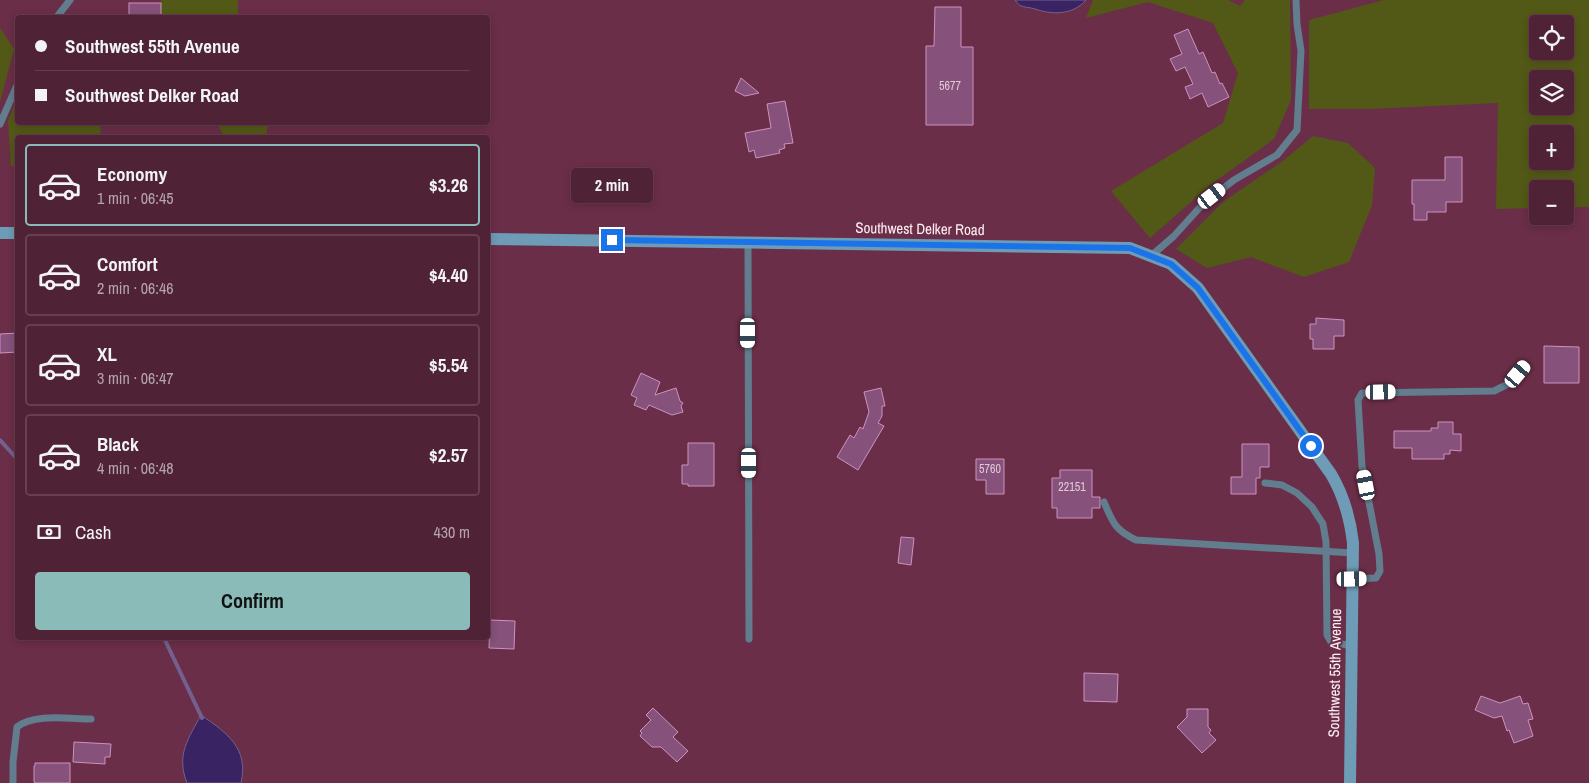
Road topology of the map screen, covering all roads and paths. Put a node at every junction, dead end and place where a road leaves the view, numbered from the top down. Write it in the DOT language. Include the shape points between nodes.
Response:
graph roads {
  1 [pos="70,0"];
  2 [pos="1296,0"];
  3 [pos="58,15"];
  4 [pos="15,90"];
  5 [pos="0,124"];
  6 [pos="0,233"];
  7 [pos="15,233"];
  8 [pos="490,239"];
  9 [pos="748,242"];
  10 [pos="1151,256"];
  11 [pos="1525,367"];
  12 [pos="1281,404"];
  13 [pos="1265,483"];
  14 [pos="1104,502"];
  15 [pos="1326,552"];
  16 [pos="1353,553"];
  17 [pos="1352,579"];
  18 [pos="750,640"];
  19 [pos="1352,646"];
  20 [pos="91,719"];
  21 [pos="13,783"];
  22 [pos="1350,783"];
  1 -- 3 [label="lane"];
  2 -- 10 [label="lane" via="1301,51 1298,130 1277,155 1234,180 1202,205"];
  4 -- 5 [label="lane"];
  6 -- 7 [label="street"];
  8 -- 9 [label="street, Southwest Delker Road"];
  9 -- 10 [label="street, Southwest Delker Road" via="1130,248"];
  9 -- 18 [label="lane"];
  10 -- 12 [label="street, Southwest Delker Road" via="1171,264 1198,288"];
  11 -- 17 [label="lane" via="1512,382 1494,390 1362,392 1358,400 1362,466 1380,572 1376,578"];
  12 -- 16 [label="street, Southwest 55th Avenue" via="1341,491 1348,512"];
  13 -- 15 [label="lane" via="1282,485 1312,507 1323,524"];
  14 -- 15 [label="lane" via="1113,524 1136,540"];
  15 -- 16 [label="lane"];
  15 -- 19 [label="lane" via="1328,635 1331,642"];
  16 -- 17 [label="street, Southwest 55th Avenue"];
  17 -- 19 [label="street, Southwest 55th Avenue"];
  19 -- 22 [label="street, Southwest 55th Avenue"];
  20 -- 21 [label="lane" via="27,720 17,727"];
}
